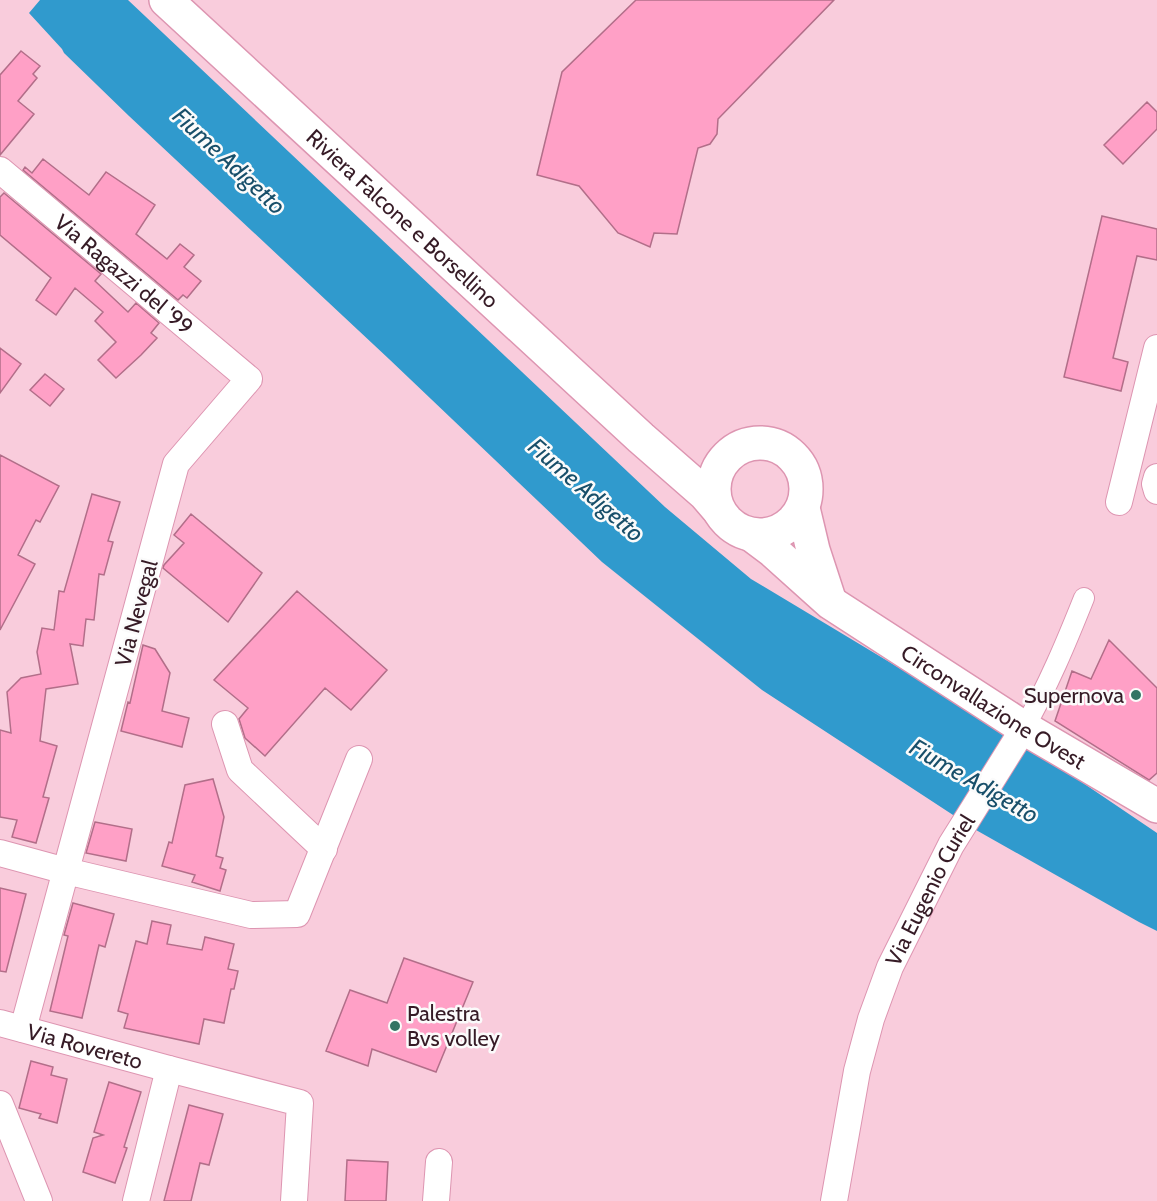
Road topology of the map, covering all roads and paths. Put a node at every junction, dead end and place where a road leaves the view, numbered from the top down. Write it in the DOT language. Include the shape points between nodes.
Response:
graph roads {
  1 [pos="166,0"];
  2 [pos="0,170"];
  3 [pos="1157,348"];
  4 [pos="249,379"];
  5 [pos="641,438"];
  6 [pos="732,453"];
  7 [pos="1119,502"];
  8 [pos="717,508"];
  9 [pos="803,508"];
  10 [pos="752,535"];
  11 [pos="1084,598"];
  12 [pos="831,603"];
  13 [pos="225,724"];
  14 [pos="1021,732"];
  15 [pos="359,759"];
  16 [pos="1157,806"];
  17 [pos="324,849"];
  18 [pos="0,853"];
  19 [pos="66,871"];
  20 [pos="12,1026"];
  21 [pos="169,1069"];
  22 [pos="0,1104"];
  23 [pos="439,1162"];
  24 [pos="39,1201"];
  25 [pos="136,1201"];
  26 [pos="294,1201"];
  27 [pos="436,1201"];
  28 [pos="834,1201"];
  1 -- 5 [label="main road, Riviera Falcone e Borsellino"];
  2 -- 4 [label="street, Via Ragazzi del '99"];
  3 -- 7 [label="street"];
  4 -- 19 [label="street, Via Nevegal" via="176,464"];
  5 -- 6 [label="main road" via="694,459 713,461"];
  5 -- 8 [label="main road, Riviera Falcone e Borsellino"];
  6 -- 8 [label="main road" via="715,478"];
  6 -- 9 [label="main road" via="760,443 789,453 805,478"];
  8 -- 10 [label="main road" via="726,521"];
  9 -- 10 [label="main road" via="782,530"];
  9 -- 12 [label="main road"];
  10 -- 12 [label="main road, Circonvallazione Ovest"];
  11 -- 14 [label="street, Via Eugenio Curiel" via="1057,664"];
  12 -- 14 [label="main road, Circonvallazione Ovest"];
  13 -- 17 [label="street" via="240,770"];
  14 -- 16 [label="main road, Circonvallazione Ovest"];
  14 -- 28 [label="street, Via Eugenio Curiel" via="951,845 890,967 857,1071"];
  15 -- 17 [label="street"];
  17 -- 19 [label="street" via="297,914 251,915"];
  18 -- 19 [label="street"];
  19 -- 20 [label="street, Via Nevegal"];
  20 -- 21 [label="street, Via Rovereto"];
  21 -- 25 [label="street, Via Rovereto"];
  21 -- 26 [label="street, Via Rovereto" via="300,1103"];
  22 -- 24 [label="street"];
  23 -- 27 [label="street"];
}
